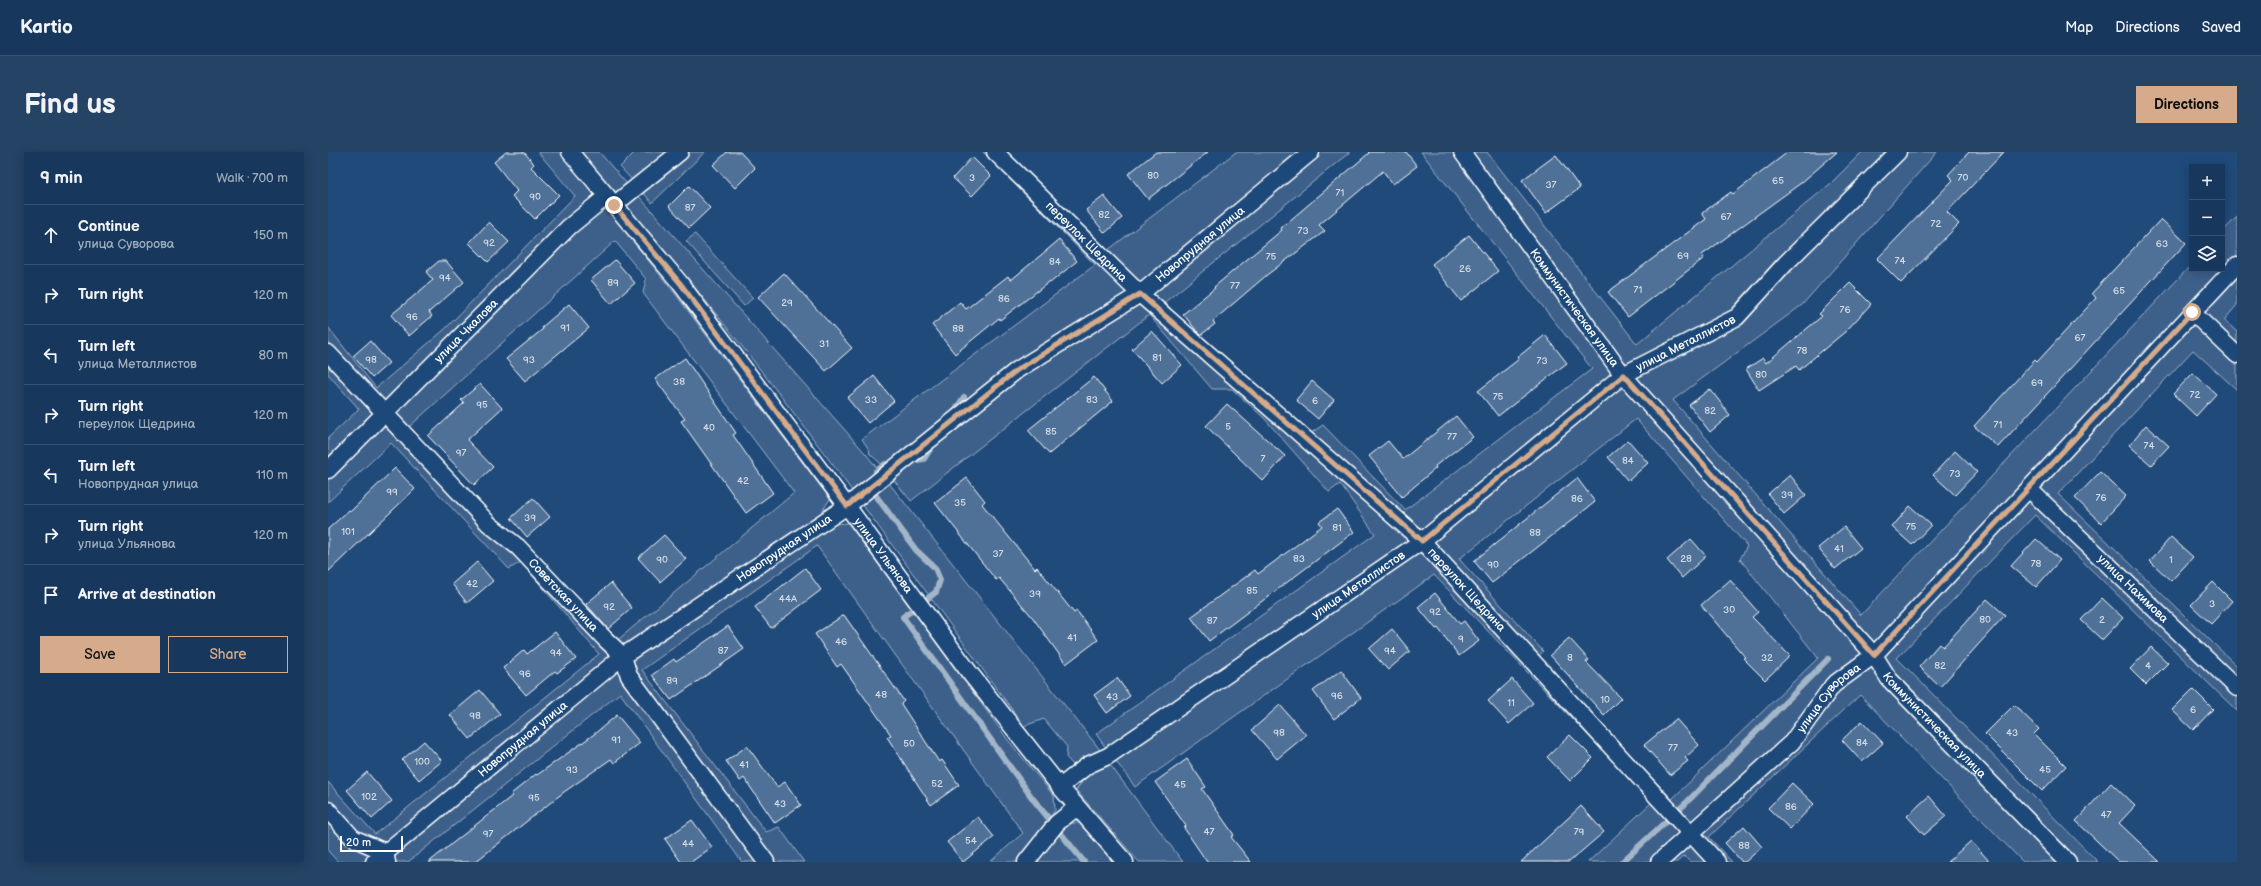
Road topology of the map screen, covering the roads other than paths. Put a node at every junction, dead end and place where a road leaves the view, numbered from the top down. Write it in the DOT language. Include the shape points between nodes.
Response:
graph roads {
  1 [pos="570,152"];
  2 [pos="680,152"];
  3 [pos="996,152"];
  4 [pos="1311,152"];
  5 [pos="1462,152"];
  6 [pos="1898,152"];
  7 [pos="611,200"];
  8 [pos="2237,265"];
  9 [pos="1140,294"];
  10 [pos="2192,312"];
  11 [pos="328,353"];
  12 [pos="2237,355"];
  13 [pos="1624,375"];
  14 [pos="384,414"];
  15 [pos="328,470"];
  16 [pos="2029,489"];
  17 [pos="847,506"];
  18 [pos="1422,541"];
  19 [pos="1874,655"];
  20 [pos="624,656"];
  21 [pos="2237,688"];
  22 [pos="1060,787"];
  23 [pos="1077,807"];
  24 [pos="328,810"];
  25 [pos="1691,834"];
  26 [pos="382,859"];
  27 [pos="766,862"];
  28 [pos="1026,862"];
  29 [pos="1125,862"];
  30 [pos="1659,862"];
  31 [pos="1717,862"];
  32 [pos="2068,862"];
  1 -- 7 [label="street, улица Ульянова"];
  2 -- 7 [label="street, улица Чкалова"];
  3 -- 9 [label="street, переулок Щедрина"];
  4 -- 9 [label="street, Новопрудная улица"];
  5 -- 13 [label="street, Коммунистическая улица"];
  6 -- 13 [label="street, улица Металлистов" via="1785,264 1737,317"];
  7 -- 14 [label="street, улица Чкалова" via="569,227"];
  7 -- 17 [label="street, улица Ульянова" via="680,283"];
  8 -- 10 [label="street, улица Суворова"];
  9 -- 17 [label="street, Новопрудная улица" via="1017,370"];
  9 -- 18 [label="street, переулок Щедрина"];
  10 -- 12 [label="street"];
  10 -- 16 [label="street, улица Суворова"];
  11 -- 14 [label="street, Советская улица"];
  13 -- 18 [label="street, улица Металлистов"];
  13 -- 19 [label="street, Коммунистическая улица"];
  14 -- 15 [label="street, улица Чкалова"];
  14 -- 20 [label="street, Советская улица" via="489,524 518,547 604,639"];
  16 -- 19 [label="street, улица Суворова"];
  16 -- 21 [label="street, улица Нахимова"];
  17 -- 20 [label="street, Новопрудная улица"];
  17 -- 22 [label="street, улица Ульянова" via="969,672"];
  18 -- 22 [label="street, улица Металлистов" via="1108,756 1088,765"];
  18 -- 25 [label="street, переулок Щедрина"];
  19 -- 25 [label="street, улица Суворова" via="1832,685 1792,742"];
  19 -- 32 [label="street, Коммунистическая улица" via="1889,679"];
  20 -- 26 [label="street, Новопрудная улица"];
  20 -- 27 [label="street" via="629,676"];
  22 -- 23 [label="street, улица Ульянова"];
  23 -- 28 [label="street" via="1057,823"];
  23 -- 29 [label="street, улица Ульянова"];
  24 -- 26 [label="street" via="353,838"];
  25 -- 30 [label="street, улица Суворова"];
  25 -- 31 [label="street, переулок Щедрина"];
}
